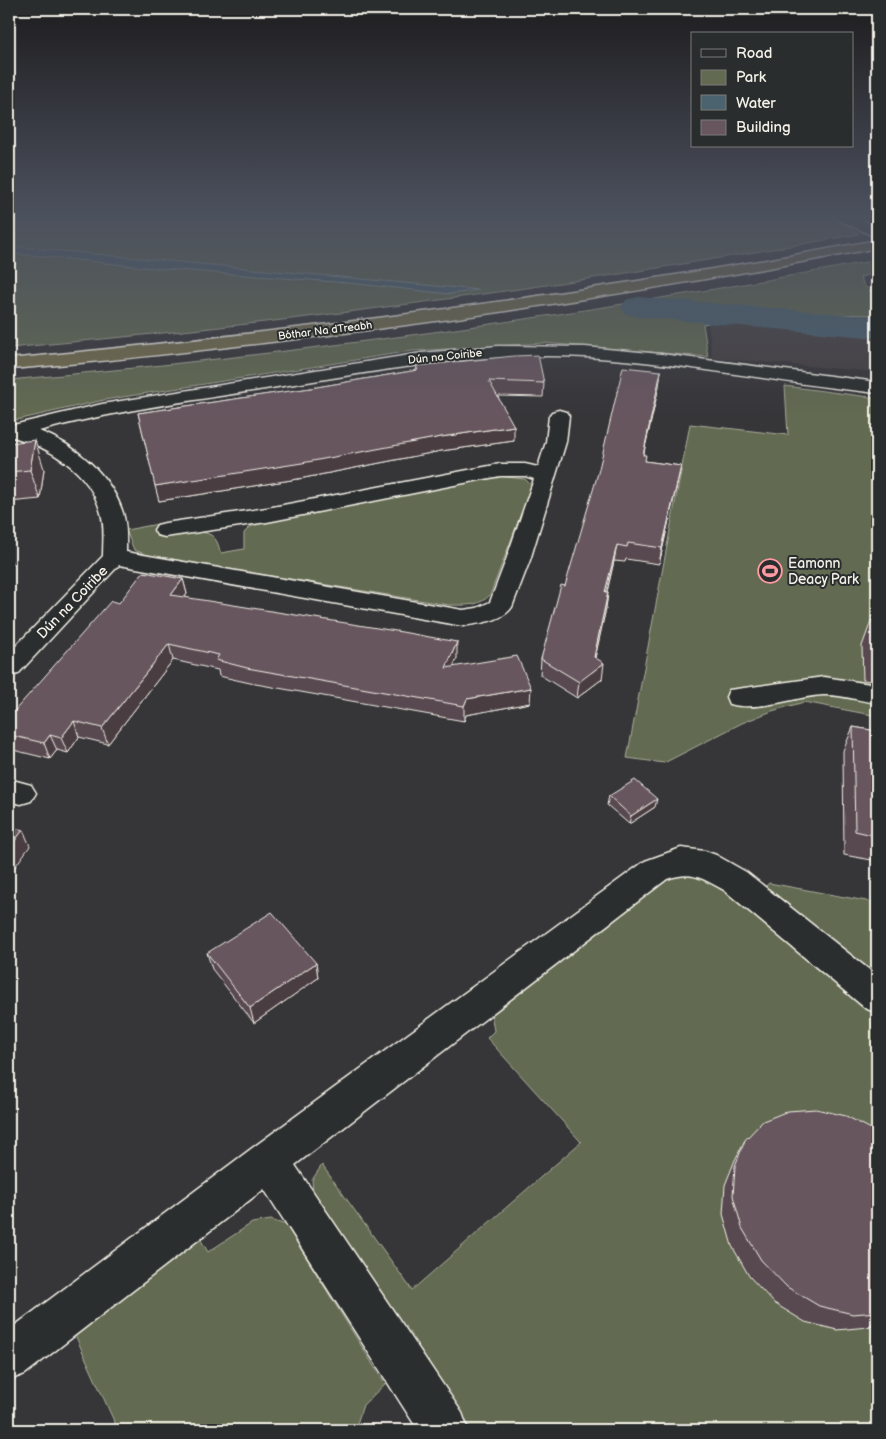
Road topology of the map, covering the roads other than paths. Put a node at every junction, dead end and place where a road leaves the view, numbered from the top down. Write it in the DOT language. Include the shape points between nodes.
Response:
graph roads {
  1 [pos="660,283"];
  2 [pos="9,364"];
  3 [pos="877,388"];
  4 [pos="552,422"];
  5 [pos="13,431"];
  6 [pos="544,475"];
  7 [pos="226,522"];
  8 [pos="165,530"];
  9 [pos="232,544"];
  10 [pos="114,557"];
  11 [pos="9,668"];
  12 [pos="877,694"];
  13 [pos="739,697"];
  14 [pos="877,997"];
  15 [pos="269,1160"];
  16 [pos="9,1358"];
  17 [pos="445,1430"];
  1 -- 2 [label="highway, Bóthar Na dTreabh" via="414,319"];
  3 -- 5 [label="street, Dún na Coiribe" via="662,358 585,352 498,351 422,358 102,410"];
  4 -- 6 [label="street, Dún na Coiribe" via="556,442"];
  5 -- 10 [label="street, Dún na Coiribe" via="50,442 64,450 94,479 111,508"];
  6 -- 7 [label="street" via="526,470 500,470"];
  6 -- 10 [label="street, Dún na Coiribe" via="500,607 483,615 463,618"];
  7 -- 8 [label="street"];
  7 -- 9 [label="street"];
  10 -- 11 [label="street, Dún na Coiribe"];
  12 -- 13 [label="street" via="824,686"];
  14 -- 15 [label="street" via="735,881 705,864 681,861 656,870 620,896"];
  15 -- 16 [label="street"];
  15 -- 17 [label="street"];
}
